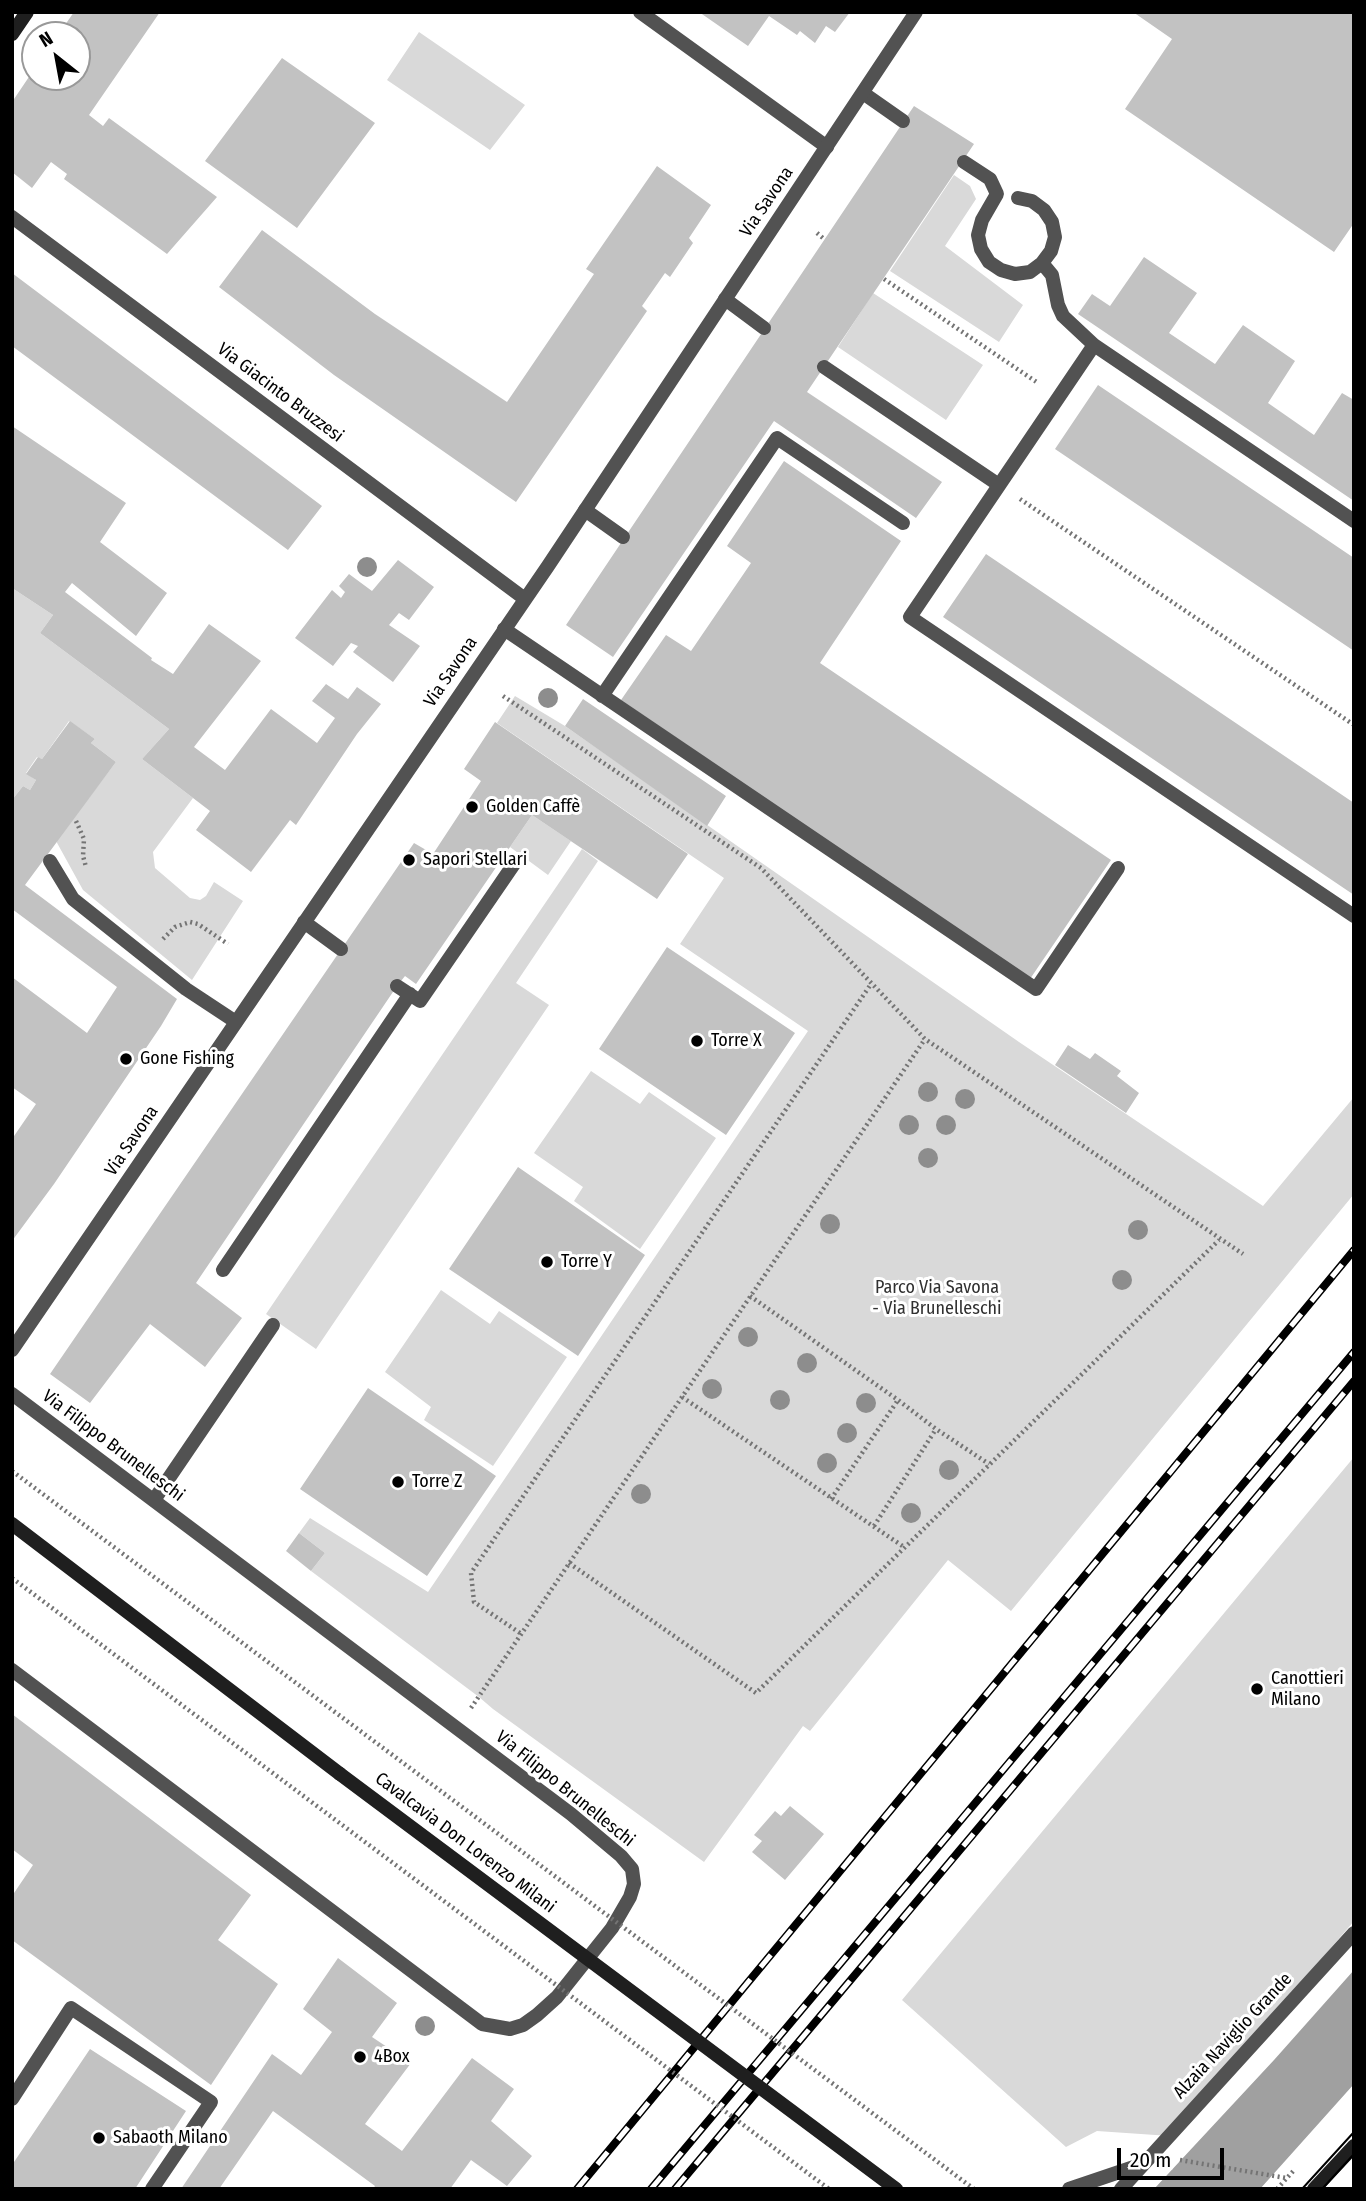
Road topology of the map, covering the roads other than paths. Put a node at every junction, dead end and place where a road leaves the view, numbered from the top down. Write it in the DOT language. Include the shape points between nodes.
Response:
graph roads {
  1 [pos="27,12"];
  2 [pos="640,12"];
  3 [pos="916,12"];
  4 [pos="12,34"];
  5 [pos="863,93"];
  6 [pos="903,121"];
  7 [pos="827,147"];
  8 [pos="964,162"];
  9 [pos="1018,198"];
  10 [pos="12,217"];
  11 [pos="1042,263"];
  12 [pos="725,299"];
  13 [pos="764,328"];
  14 [pos="1094,345"];
  15 [pos="824,367"];
  16 [pos="999,485"];
  17 [pos="585,510"];
  18 [pos="1354,521"];
  19 [pos="903,523"];
  20 [pos="623,537"];
  21 [pos="525,599"];
  22 [pos="504,629"];
  23 [pos="602,696"];
  24 [pos="50,861"];
  25 [pos="514,863"];
  26 [pos="1118,868"];
  27 [pos="1354,916"];
  28 [pos="304,922"];
  29 [pos="341,949"];
  30 [pos="397,986"];
  31 [pos="410,994"];
  32 [pos="236,1022"];
  33 [pos="223,1270"];
  34 [pos="272,1325"];
  35 [pos="12,1350"];
  36 [pos="12,1394"];
  37 [pos="154,1500"];
  38 [pos="12,1524"];
  39 [pos="12,1670"];
  40 [pos="1354,1933"];
  41 [pos="12,2099"];
  42 [pos="1354,2146"];
  43 [pos="1141,2165"];
  44 [pos="1078,2187"];
  45 [pos="152,2189"];
  46 [pos="896,2189"];
  47 [pos="1121,2189"];
  48 [pos="1314,2189"];
  1 -- 4 [label="main road"];
  2 -- 7 [label="street"];
  3 -- 5 [label="street, Via Savona"];
  5 -- 6 [label="street"];
  5 -- 7 [label="street, Via Savona"];
  7 -- 12 [label="street, Via Savona"];
  8 -- 11 [label="street" via="990,178 998,194 978,235 989,262 1015,274 1030,272"];
  9 -- 11 [label="street" via="1032,201 1052,222 1055,237"];
  10 -- 21 [label="street, Via Giacinto Bruzzesi"];
  11 -- 14 [label="street" via="1052,275 1063,316"];
  12 -- 13 [label="street"];
  12 -- 17 [label="street, Via Savona"];
  14 -- 16 [label="street"];
  14 -- 18 [label="street"];
  15 -- 16 [label="street"];
  16 -- 27 [label="street" via="910,617"];
  17 -- 20 [label="street"];
  17 -- 21 [label="street, Via Savona"];
  19 -- 23 [label="street" via="777,438 677,573"];
  21 -- 22 [label="street, Via Savona"];
  22 -- 23 [label="street"];
  22 -- 28 [label="street, Via Savona"];
  23 -- 26 [label="street" via="1037,989"];
  24 -- 32 [label="street" via="73,899 186,989"];
  25 -- 31 [label="street" via="420,1001"];
  28 -- 29 [label="street"];
  28 -- 32 [label="street, Via Savona"];
  30 -- 31 [label="street"];
  31 -- 33 [label="street"];
  32 -- 35 [label="street, Via Savona"];
  34 -- 37 [label="street"];
  36 -- 37 [label="street, Via Filippo Brunelleschi"];
  37 -- 39 [label="street, Via Filippo Brunelleschi" via="571,1814 632,1869 630,1897 612,1928 557,1997 523,2025 496,2028 472,2019"];
  38 -- 46 [label="main road, Cavalcavia Don Lorenzo Milani, bridge"];
  40 -- 43 [label="street, Alzaia Naviglio Grande"];
  41 -- 45 [label="street" via="71,2008 211,2102"];
  42 -- 48 [label="main road"];
  43 -- 44 [label="street"];
  43 -- 47 [label="street, Alzaia Naviglio Grande"];
}
